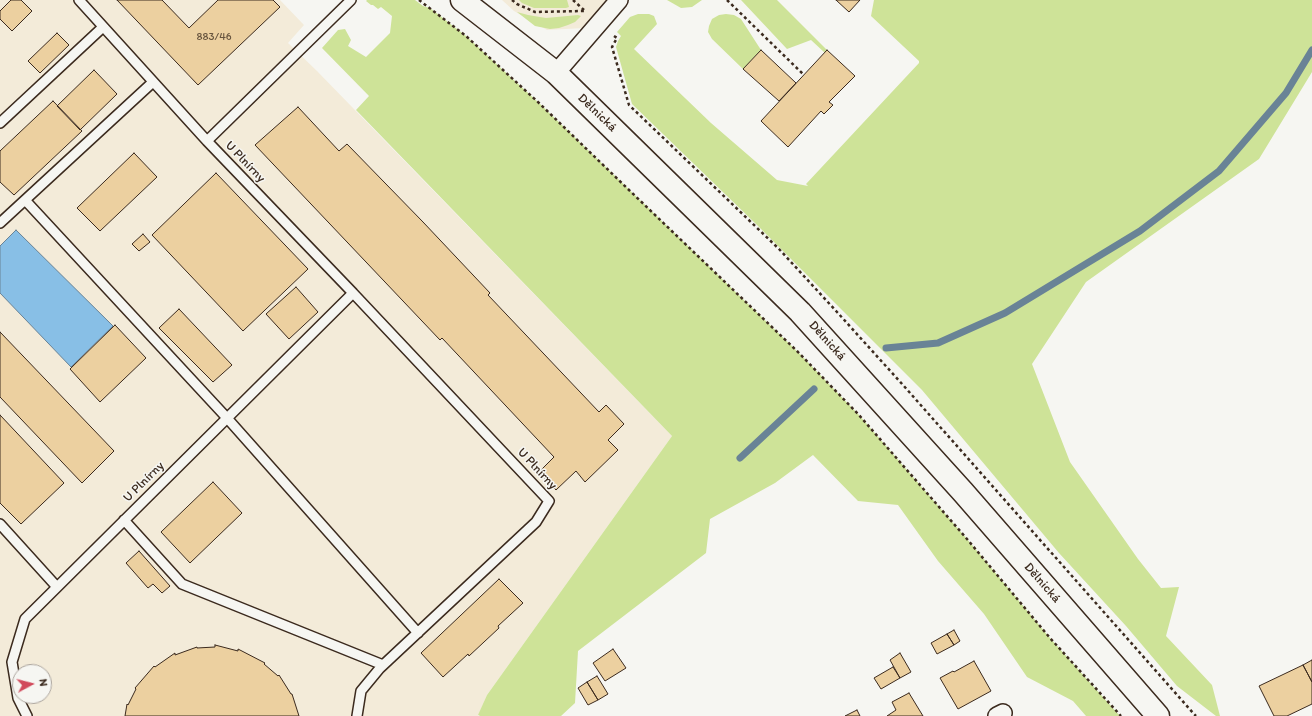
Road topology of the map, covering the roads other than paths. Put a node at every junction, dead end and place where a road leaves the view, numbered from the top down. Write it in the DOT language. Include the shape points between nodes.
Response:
graph roads {
  1 [pos="78,0"];
  2 [pos="351,0"];
  3 [pos="462,0"];
  4 [pos="619,0"];
  5 [pos="103,27"];
  6 [pos="556,73"];
  7 [pos="153,82"];
  8 [pos="0,123"];
  9 [pos="207,141"];
  10 [pos="25,200"];
  11 [pos="0,223"];
  12 [pos="353,293"];
  13 [pos="227,418"];
  14 [pos="124,520"];
  15 [pos="0,524"];
  16 [pos="57,587"];
  17 [pos="418,633"];
  18 [pos="383,665"];
  19 [pos="27,716"];
  20 [pos="357,716"];
  21 [pos="1158,716"];
  1 -- 5 [label="lane"];
  2 -- 9 [label="lane, U Plnírny"];
  3 -- 6 [label="street, Dělnická"];
  4 -- 6 [label="street"];
  5 -- 7 [label="lane"];
  5 -- 8 [label="lane"];
  6 -- 21 [label="street, Dělnická" via="800,312 963,492"];
  7 -- 9 [label="lane"];
  7 -- 10 [label="lane"];
  9 -- 12 [label="lane, U Plnírny"];
  10 -- 11 [label="lane"];
  10 -- 13 [label="lane"];
  12 -- 13 [label="lane, U Plnírny"];
  12 -- 17 [label="lane, U Plnírny" via="549,501 536,522"];
  13 -- 14 [label="lane, U Plnírny"];
  13 -- 17 [label="lane"];
  14 -- 16 [label="lane, U Plnírny"];
  14 -- 18 [label="lane" via="182,584"];
  15 -- 16 [label="lane"];
  16 -- 19 [label="lane, U Plnírny" via="25,619 12,662 18,698"];
  17 -- 18 [label="lane, U Plnírny"];
  18 -- 20 [label="lane, U Plnírny" via="361,691"];
}
